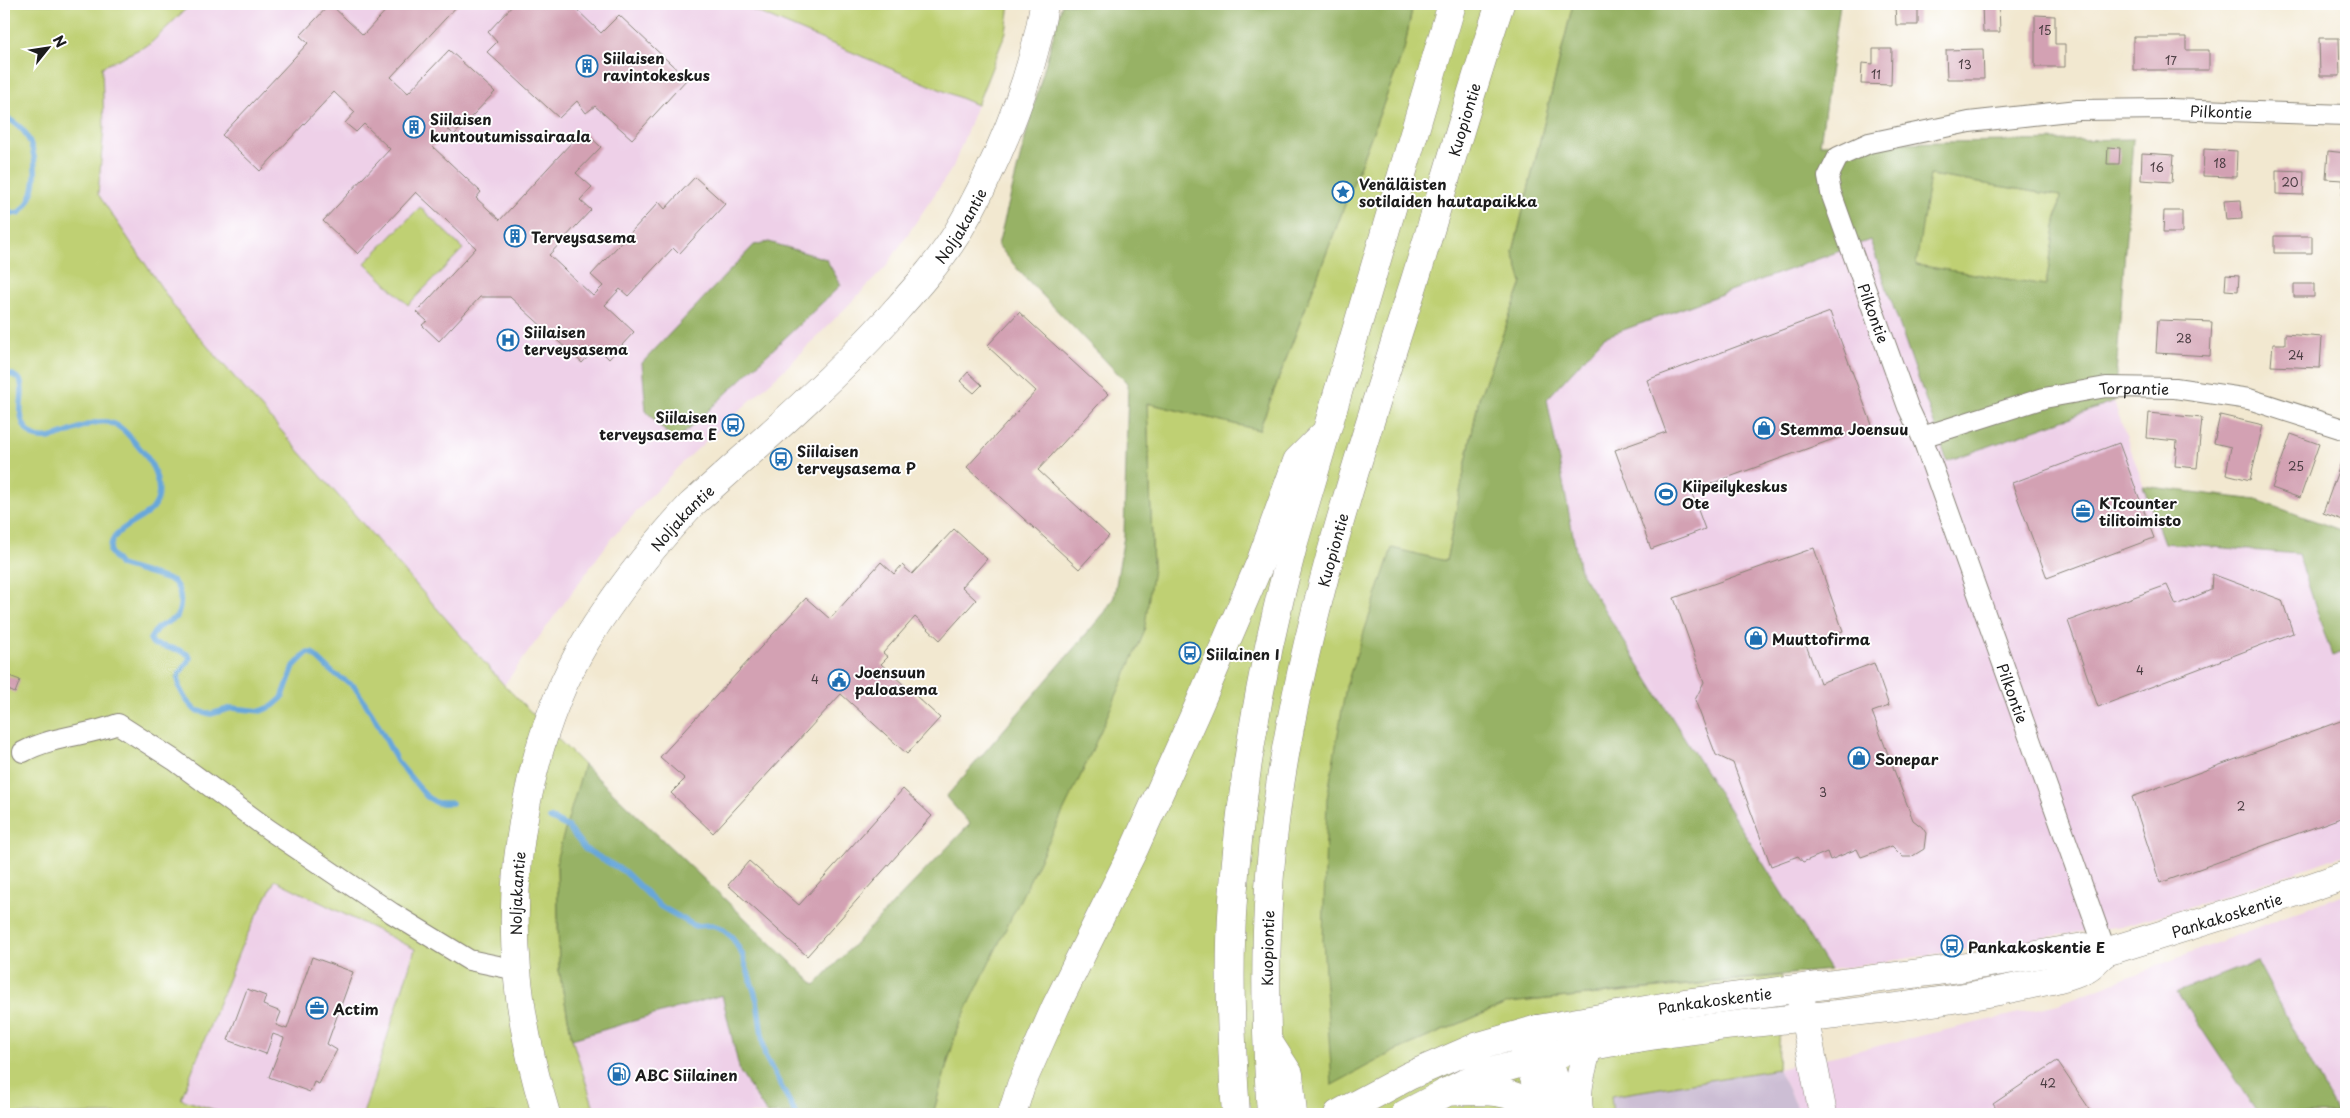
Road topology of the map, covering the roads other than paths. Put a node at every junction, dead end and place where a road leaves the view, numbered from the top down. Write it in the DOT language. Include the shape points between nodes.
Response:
graph roads {
  1 [pos="1044,4"];
  2 [pos="1452,4"];
  3 [pos="1500,4"];
  4 [pos="2346,115"];
  5 [pos="2346,430"];
  6 [pos="1324,433"];
  7 [pos="1922,437"];
  8 [pos="23,752"];
  9 [pos="2346,875"];
  10 [pos="2106,952"];
  11 [pos="516,970"];
  12 [pos="1799,988"];
  13 [pos="1804,1018"];
  14 [pos="1529,1031"];
  15 [pos="1266,1038"];
  16 [pos="1588,1046"];
  17 [pos="1538,1058"];
  18 [pos="1446,1092"];
  19 [pos="546,1114"];
  20 [pos="1012,1114"];
  21 [pos="1236,1114"];
  22 [pos="1271,1114"];
  23 [pos="1293,1114"];
  24 [pos="1338,1114"];
  25 [pos="1405,1114"];
  26 [pos="1538,1114"];
  27 [pos="1545,1114"];
  28 [pos="1566,1114"];
  29 [pos="1580,1114"];
  30 [pos="1823,1114"];
  1 -- 11 [label="main road, Noljakantie" via="1025,87 991,171 955,236 917,287 829,381 671,526 586,642 540,747 528,802 516,898"];
  2 -- 6 [label="main road"];
  3 -- 15 [label="main road, Kuopiontie" via="1387,368 1312,627 1278,800 1268,901"];
  4 -- 7 [label="street, Pilkontie" via="2170,109 2078,110 1968,122 1869,143 1838,157 1828,177 1831,193 1908,407"];
  5 -- 7 [label="street, Torpantie" via="2249,399 2175,388 2106,388 2044,398"];
  6 -- 20 [label="main road" via="1297,462 1260,563 1205,690 1135,847 1056,1006 1021,1085"];
  6 -- 21 [label="main road" via="1278,601 1255,714 1243,796 1233,900 1231,1038"];
  7 -- 10 [label="street, Pilkontie"];
  8 -- 11 [label="street" via="44,742 96,733 118,724 401,918 469,960"];
  9 -- 10 [label="main road, Pankakoskentie"];
  10 -- 12 [label="main road, Pankakoskentie" via="2084,947 1960,968"];
  10 -- 13 [label="main road, Pankakoskentie" via="2089,968 2068,976 1962,998"];
  11 -- 19 [label="main road, Noljakantie" via="531,1066"];
  12 -- 13 [label="main road"];
  12 -- 14 [label="main road, Pankakoskentie" via="1685,1003"];
  13 -- 16 [label="main road, Pankakoskentie" via="1750,1022"];
  13 -- 30 [label="main road"];
  14 -- 17 [label="main road"];
  14 -- 24 [label="main road, Pankakoskentie" via="1476,1047 1409,1076"];
  15 -- 22 [label="main road, Kuopiontie"];
  15 -- 23 [label="main road" via="1289,1074"];
  16 -- 17 [label="main road, Pankakoskentie"];
  16 -- 29 [label="main road" via="1580,1084"];
  17 -- 18 [label="main road, Pankakoskentie" via="1480,1075"];
  17 -- 27 [label="main road"];
  17 -- 28 [label="main road"];
  18 -- 25 [label="main road, Pankakoskentie"];
  18 -- 26 [label="main road" via="1485,1091 1512,1096 1533,1107"];
}
